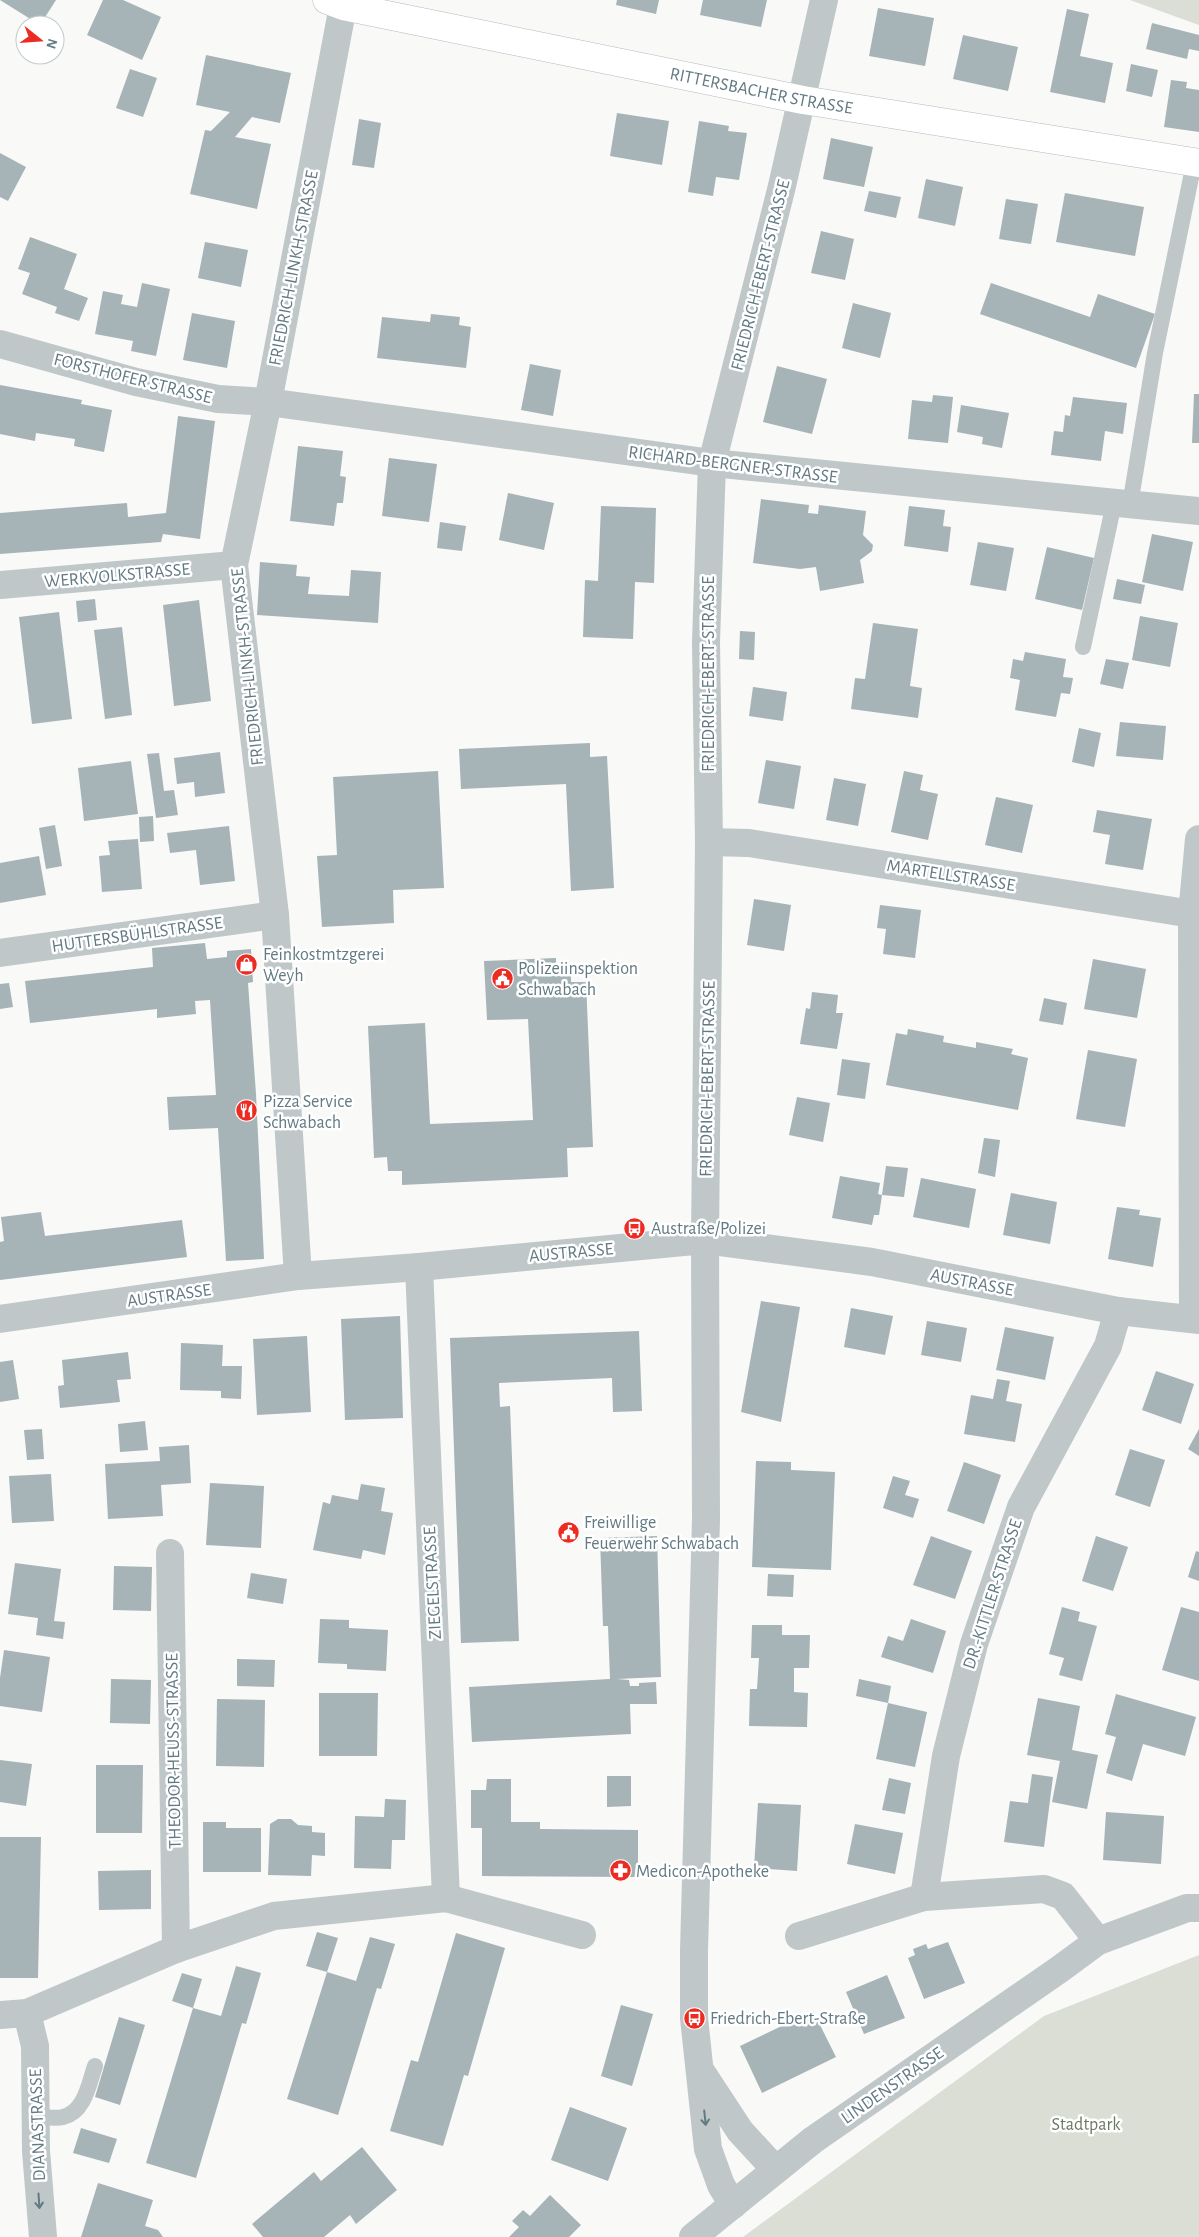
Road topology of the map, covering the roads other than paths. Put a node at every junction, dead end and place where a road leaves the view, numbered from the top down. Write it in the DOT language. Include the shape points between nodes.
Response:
graph roads {
  1 [pos="824,0"];
  2 [pos="335,3"];
  3 [pos="803,100"];
  4 [pos="1196,163"];
  5 [pos="0,344"];
  6 [pos="268,402"];
  7 [pos="712,464"];
  8 [pos="1122,504"];
  9 [pos="1199,511"];
  10 [pos="234,565"];
  11 [pos="0,585"];
  12 [pos="1083,647"];
  13 [pos="1199,839"];
  14 [pos="709,842"];
  15 [pos="1192,914"];
  16 [pos="275,915"];
  17 [pos="0,953"];
  18 [pos="1196,1064"];
  19 [pos="705,1240"];
  20 [pos="418,1267"];
  21 [pos="298,1276"];
  22 [pos="1118,1311"];
  23 [pos="0,1319"];
  24 [pos="1196,1320"];
  25 [pos="170,1553"];
  26 [pos="924,1897"];
  27 [pos="446,1898"];
  28 [pos="1199,1908"];
  29 [pos="582,1934"];
  30 [pos="800,1936"];
  31 [pos="1098,1941"];
  32 [pos="176,1949"];
  33 [pos="27,2013"];
  34 [pos="0,2015"];
  35 [pos="95,2066"];
  36 [pos="700,2069"];
  37 [pos="35,2116"];
  38 [pos="774,2169"];
  39 [pos="733,2205"];
  40 [pos="43,2237"];
  41 [pos="693,2237"];
  1 -- 3 [label="street, FRIEDRICH-EBERT-STRASSE"];
  2 -- 3 [label="main road, RITTERSBACHER STRASSE"];
  2 -- 6 [label="street, FRIEDRICH-LINKH-STRASSE"];
  3 -- 4 [label="main road, RITTERSBACHER STRASSE"];
  3 -- 7 [label="street, FRIEDRICH-EBERT-STRASSE"];
  4 -- 8 [label="lane"];
  5 -- 6 [label="street, FORSTHOFER STRASSE" via="136,382 218,399"];
  6 -- 7 [label="street, RICHARD-BERGNER-STRASSE"];
  6 -- 10 [label="street, FRIEDRICH-LINKH-STRASSE"];
  7 -- 8 [label="street, RICHARD-BERGNER-STRASSE"];
  7 -- 14 [label="street, FRIEDRICH-EBERT-STRASSE" via="706,642"];
  8 -- 9 [label="street, RICHARD-BERGNER-STRASSE"];
  8 -- 12 [label="lane"];
  10 -- 11 [label="street, WERKVOLKSTRASSE"];
  10 -- 16 [label="street, FRIEDRICH-LINKH-STRASSE"];
  13 -- 15 [label="street"];
  14 -- 15 [label="street, MARTELLSTRASSE" via="749,843"];
  14 -- 19 [label="street, FRIEDRICH-EBERT-STRASSE"];
  15 -- 18 [label="street"];
  16 -- 17 [label="street, HUTTERSBÜHLSTRASSE"];
  16 -- 21 [label="street, FRIEDRICH-LINKH-STRASSE"];
  18 -- 24 [label="street"];
  19 -- 20 [label="street, AUSTRASSE"];
  19 -- 22 [label="street, AUSTRASSE" via="872,1262"];
  19 -- 36 [label="street, FRIEDRICH-EBERT-STRASSE" via="706,1519 694,1951 694,2018"];
  20 -- 21 [label="street, AUSTRASSE"];
  20 -- 27 [label="street, ZIEGELSTRASSE"];
  21 -- 23 [label="street, AUSTRASSE"];
  22 -- 24 [label="street, AUSTRASSE"];
  22 -- 26 [label="street, DR.-KITTLER-STRASSE" via="1108,1346 1021,1507 974,1644 946,1756"];
  25 -- 32 [label="street, THEODOR-HEUSS-STRASSE"];
  26 -- 30 [label="street"];
  26 -- 31 [label="street" via="1044,1889 1063,1896"];
  27 -- 29 [label="street"];
  27 -- 32 [label="street" via="274,1916"];
  28 -- 31 [label="street, LINDENSTRASSE" via="1188,1908"];
  31 -- 38 [label="street, LINDENSTRASSE"];
  32 -- 33 [label="street"];
  33 -- 34 [label="street"];
  33 -- 37 [label="street, DIANASTRASSE" via="35,2046"];
  35 -- 37 [label="lane" via="80,2105 73,2112 63,2117"];
  36 -- 38 [label="street, FRIEDRICH-EBERT-STRASSE" via="740,2131"];
  36 -- 39 [label="street, FRIEDRICH-EBERT-STRASSE, one-way" via="708,2148 721,2185"];
  37 -- 40 [label="street, DIANASTRASSE, one-way"];
  38 -- 39 [label="street, LINDENSTRASSE"];
  39 -- 41 [label="street, LINDENSTRASSE"];
}
